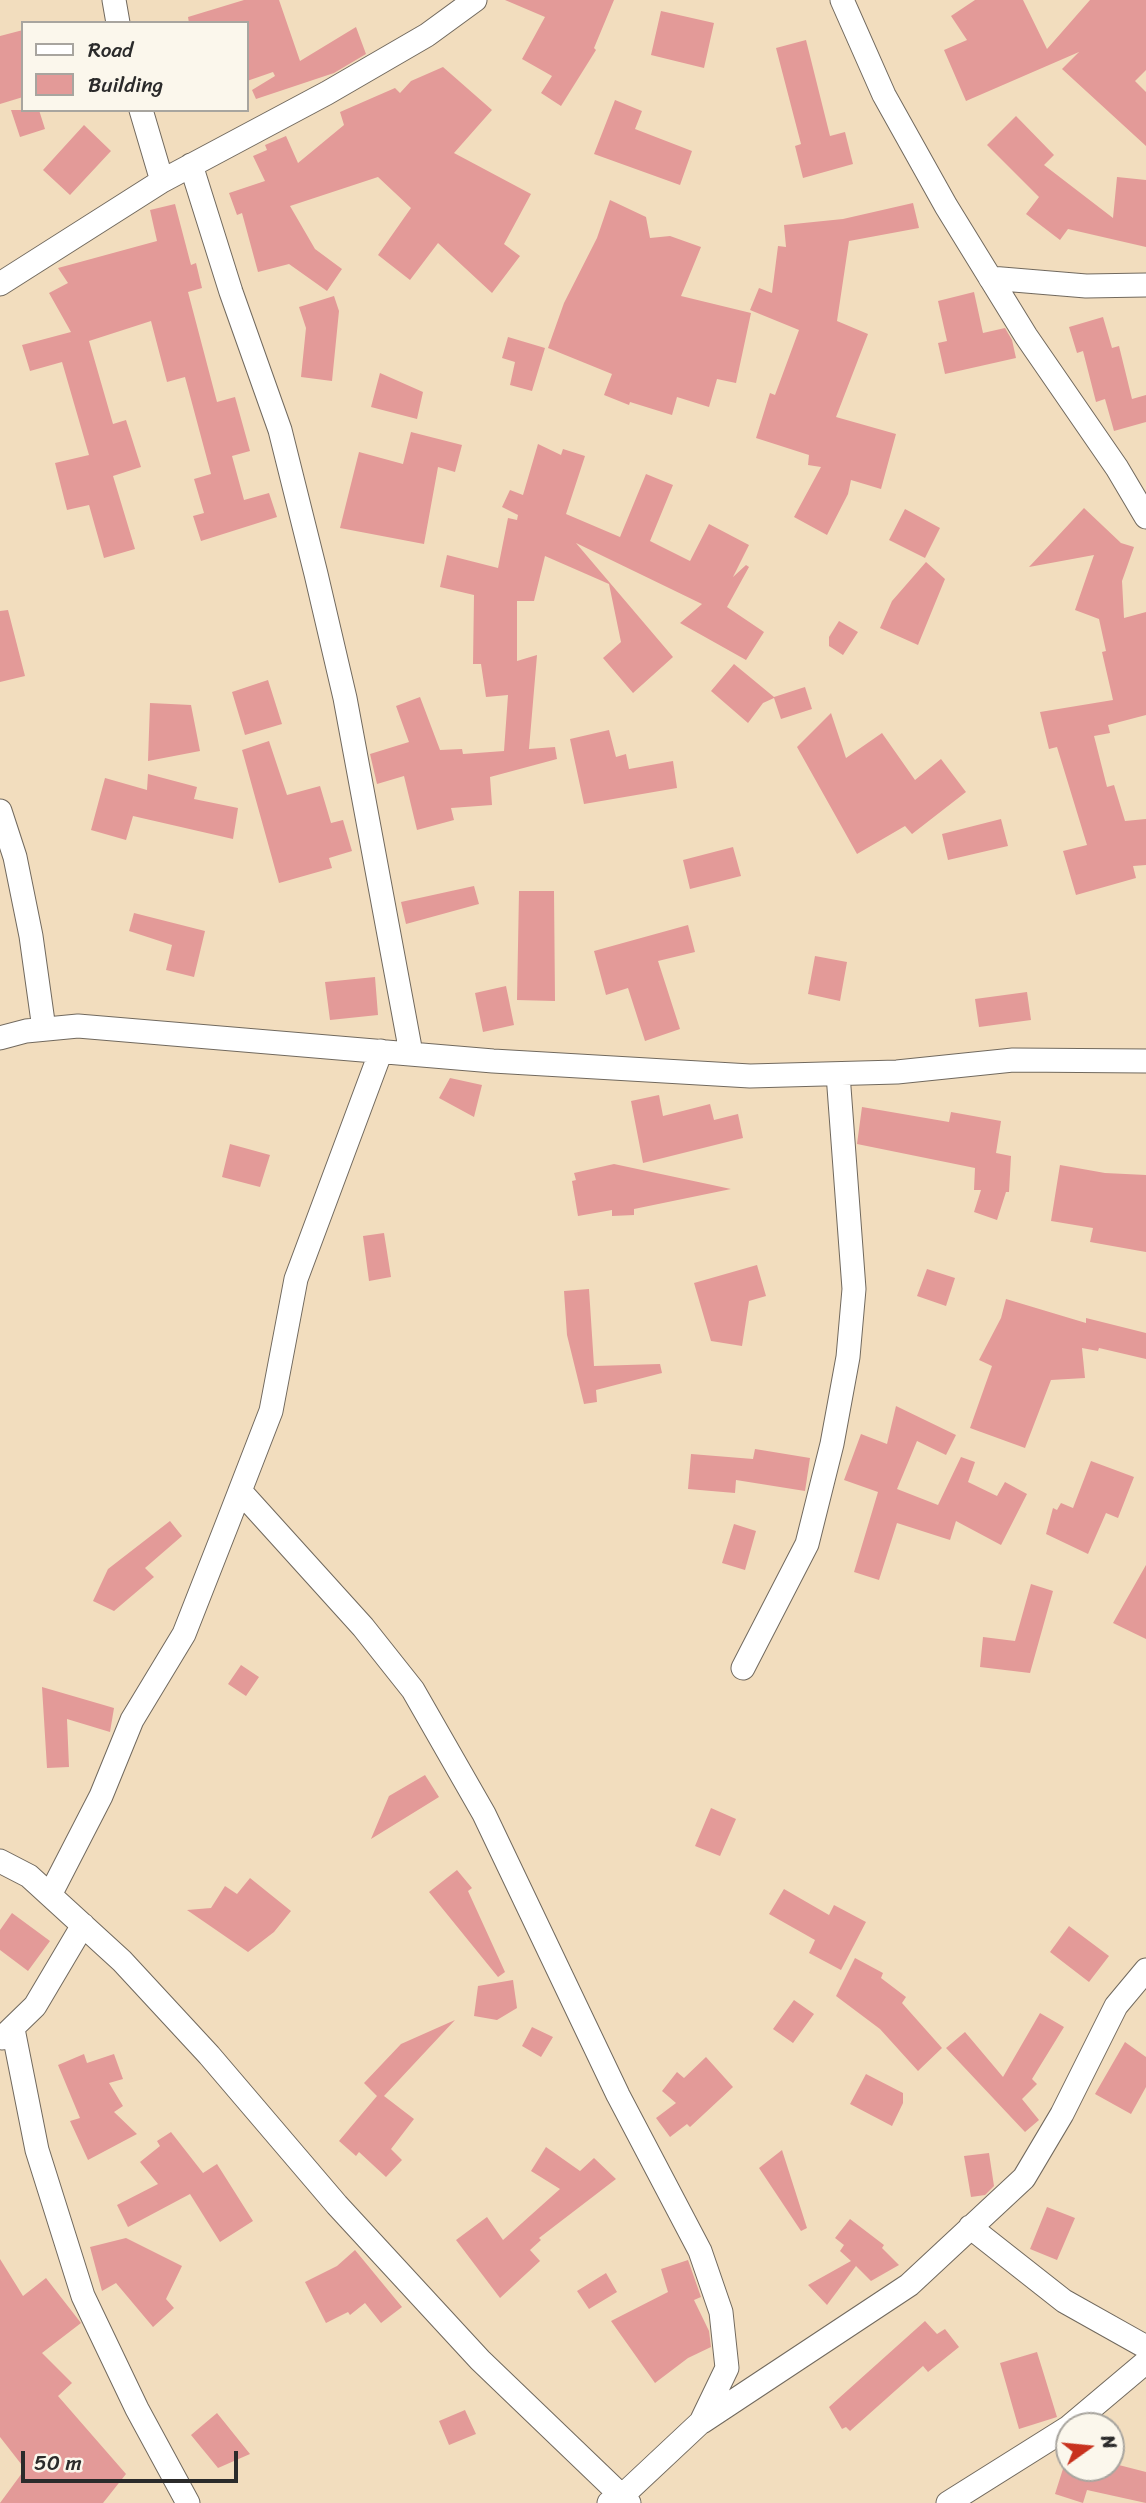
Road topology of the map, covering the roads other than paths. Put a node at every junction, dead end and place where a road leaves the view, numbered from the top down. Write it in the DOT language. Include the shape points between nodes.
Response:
graph roads {
  1 [pos="114,0"];
  2 [pos="475,0"];
  3 [pos="842,0"];
  4 [pos="118,21"];
  5 [pos="142,112"];
  6 [pos="191,165"];
  7 [pos="162,181"];
  8 [pos="990,278"];
  9 [pos="0,284"];
  10 [pos="1146,285"];
  11 [pos="1146,517"];
  12 [pos="0,811"];
  13 [pos="44,1029"];
  14 [pos="0,1038"];
  15 [pos="381,1051"];
  16 [pos="411,1053"];
  17 [pos="1146,1061"];
  18 [pos="838,1073"];
  19 [pos="240,1491"];
  20 [pos="743,1668"];
  21 [pos="0,1861"];
  22 [pos="50,1895"];
  23 [pos="83,1925"];
  24 [pos="1146,1970"];
  25 [pos="6,2034"];
  26 [pos="970,2227"];
  27 [pos="1146,2347"];
  28 [pos="1146,2362"];
  29 [pos="1087,2412"];
  30 [pos="701,2423"];
  31 [pos="1055,2435"];
  32 [pos="620,2501"];
  33 [pos="188,2503"];
  34 [pos="948,2503"];
  1 -- 4 [label="street"];
  2 -- 6 [label="street" via="416,42"];
  3 -- 8 [label="street" via="884,95"];
  5 -- 7 [label="street"];
  6 -- 7 [label="street"];
  6 -- 16 [label="street" via="280,430 316,574 348,711"];
  7 -- 9 [label="street"];
  8 -- 10 [label="street" via="1086,286"];
  8 -- 11 [label="street"];
  12 -- 13 [label="street" via="20,884"];
  13 -- 14 [label="street"];
  13 -- 15 [label="street" via="78,1026 162,1031"];
  15 -- 16 [label="street"];
  15 -- 19 [label="street" via="296,1279 271,1411"];
  16 -- 18 [label="street" via="750,1076"];
  17 -- 18 [label="street" via="1013,1060"];
  18 -- 20 [label="street" via="854,1289 848,1357 807,1544"];
  19 -- 22 [label="street" via="184,1634 132,1720 101,1796"];
  19 -- 30 [label="street" via="363,1627 413,1690 484,1814 618,2095 700,2251 722,2312 727,2368"];
  21 -- 22 [label="street" via="29,1876"];
  22 -- 23 [label="street"];
  23 -- 25 [label="street" via="35,2006"];
  23 -- 32 [label="street" via="209,2055 337,2205 480,2360"];
  24 -- 26 [label="street" via="1116,2006 1024,2178"];
  25 -- 33 [label="street" via="83,2297"];
  26 -- 27 [label="street" via="1064,2301"];
  26 -- 30 [label="street" via="909,2285"];
  28 -- 29 [label="street"];
  30 -- 32 [label="street"];
  31 -- 34 [label="street"];
}
